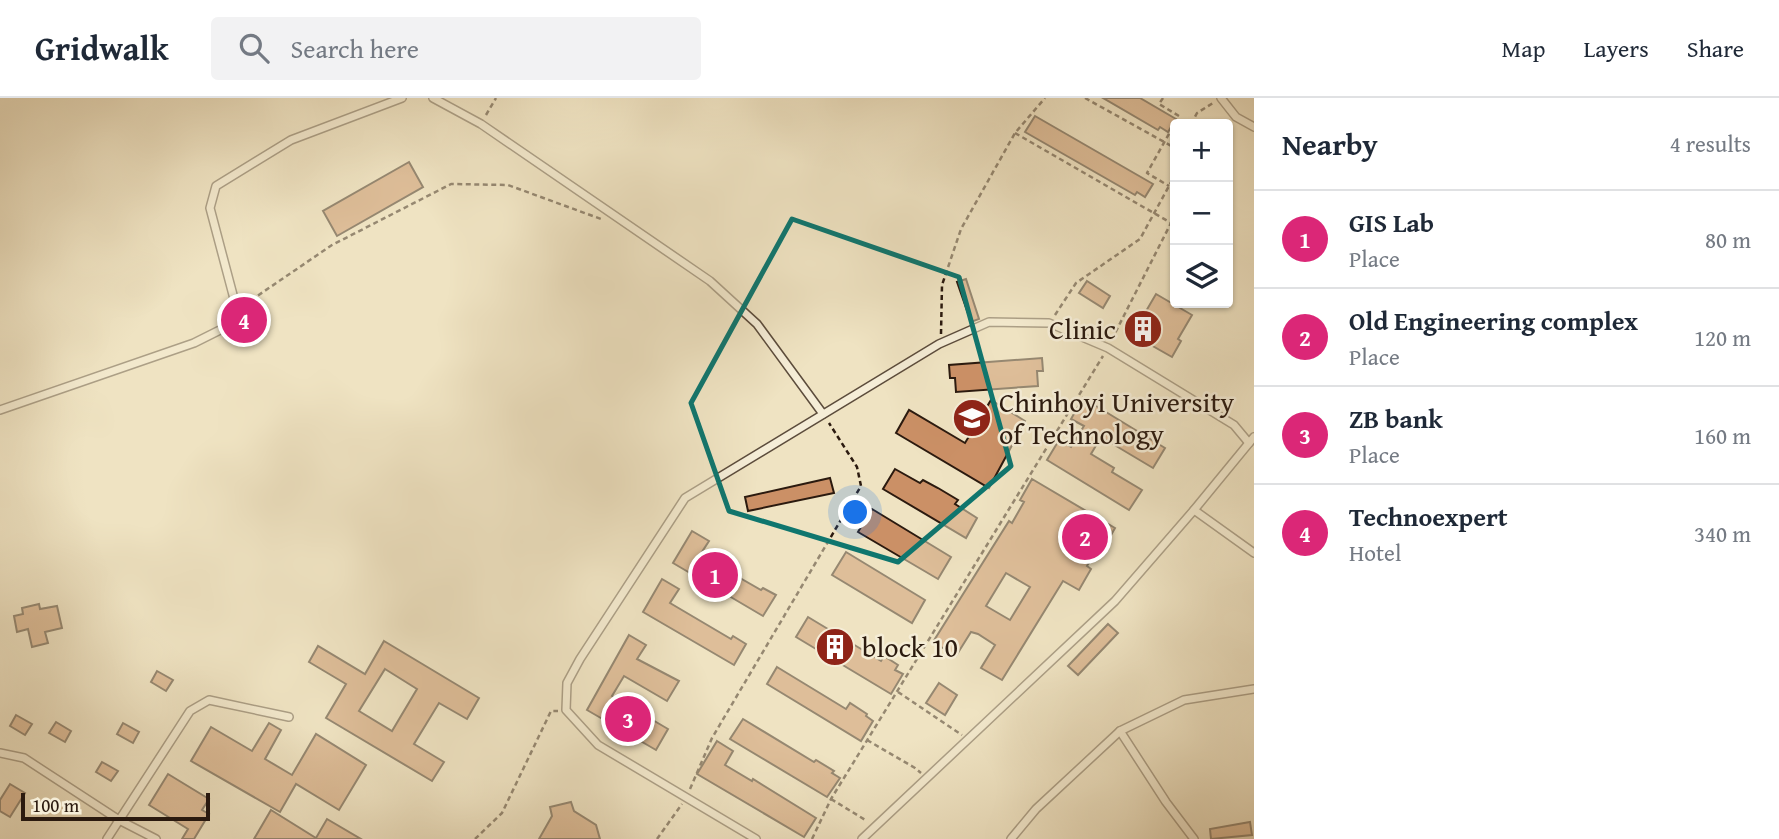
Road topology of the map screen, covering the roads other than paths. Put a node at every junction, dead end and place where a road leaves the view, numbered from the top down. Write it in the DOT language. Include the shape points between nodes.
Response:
graph roads {
  1 [pos="402,98"];
  2 [pos="433,98"];
  3 [pos="1221,98"];
  4 [pos="1254,127"];
  5 [pos="0,410"];
  6 [pos="823,414"];
  7 [pos="1252,440"];
  8 [pos="1194,510"];
  9 [pos="1254,553"];
  10 [pos="1254,689"];
  11 [pos="289,717"];
  12 [pos="1120,731"];
  13 [pos="0,753"];
  14 [pos="119,820"];
  15 [pos="107,839"];
  16 [pos="156,839"];
  17 [pos="755,839"];
  18 [pos="862,839"];
  19 [pos="1011,839"];
  20 [pos="1194,839"];
  1 -- 5 [label="lane" via="291,140 216,186 210,208 237,310 226,327 194,343"];
  2 -- 6 [label="lane" via="481,124 710,281 757,324"];
  3 -- 4 [label="lane" via="1236,117"];
  6 -- 7 [label="lane" via="939,344 989,322 1049,323 1108,348"];
  6 -- 17 [label="lane" via="685,498 567,683 566,710 598,745"];
  7 -- 8 [label="lane"];
  8 -- 9 [label="lane"];
  8 -- 18 [label="lane" via="1115,601"];
  10 -- 12 [label="lane" via="1184,700"];
  11 -- 14 [label="lane" via="209,700 190,710"];
  12 -- 19 [label="lane"];
  12 -- 20 [label="lane"];
  13 -- 14 [label="lane" via="24,758"];
  14 -- 15 [label="lane"];
  14 -- 16 [label="lane"];
}
